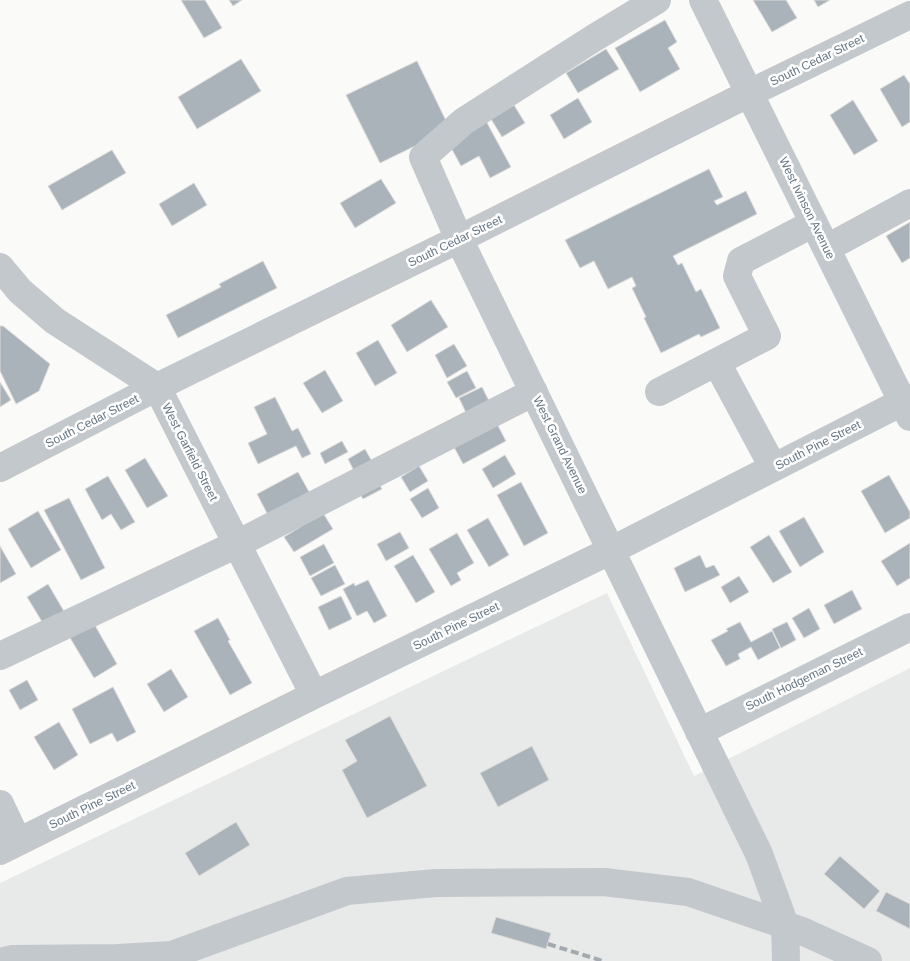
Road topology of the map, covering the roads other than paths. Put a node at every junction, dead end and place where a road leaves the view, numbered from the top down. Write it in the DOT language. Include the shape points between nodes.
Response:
graph roads {
  1 [pos="657,0"];
  2 [pos="703,0"];
  3 [pos="910,15"];
  4 [pos="750,93"];
  5 [pos="910,204"];
  6 [pos="814,223"];
  7 [pos="459,239"];
  8 [pos="827,248"];
  9 [pos="0,268"];
  10 [pos="716,363"];
  11 [pos="157,387"];
  12 [pos="534,392"];
  13 [pos="659,392"];
  14 [pos="908,405"];
  15 [pos="774,467"];
  16 [pos="0,468"];
  17 [pos="237,544"];
  18 [pos="612,550"];
  19 [pos="910,626"];
  20 [pos="0,656"];
  21 [pos="314,694"];
  22 [pos="699,732"];
  23 [pos="0,804"];
  24 [pos="9,846"];
  25 [pos="785,925"];
  26 [pos="167,958"];
  27 [pos="4,961"];
  28 [pos="786,961"];
  29 [pos="868,961"];
  1 -- 7 [label="street, West Grand Avenue" via="464,121 423,158"];
  2 -- 4 [label="street, West Ivinson Avenue"];
  3 -- 4 [label="street, South Cedar Street"];
  4 -- 6 [label="street, West Ivinson Avenue"];
  4 -- 7 [label="street, South Cedar Street"];
  5 -- 8 [label="street"];
  6 -- 8 [label="street, West Ivinson Avenue"];
  6 -- 10 [label="street" via="741,261 737,276 767,336"];
  7 -- 11 [label="street, South Cedar Street"];
  7 -- 12 [label="street, West Grand Avenue"];
  8 -- 14 [label="street, West Ivinson Avenue"];
  9 -- 11 [label="street, West Garfield Street" via="20,291 56,320"];
  10 -- 13 [label="street"];
  10 -- 15 [label="street"];
  11 -- 16 [label="street, South Cedar Street"];
  11 -- 17 [label="street, West Garfield Street"];
  12 -- 17 [label="street"];
  12 -- 18 [label="street, West Grand Avenue"];
  14 -- 15 [label="street, South Pine Street"];
  15 -- 18 [label="street, South Pine Street"];
  17 -- 20 [label="street"];
  17 -- 21 [label="street, West Garfield Street"];
  18 -- 21 [label="street, South Pine Street"];
  18 -- 22 [label="street, West Grand Avenue"];
  19 -- 22 [label="street, South Hodgeman Street"];
  21 -- 24 [label="street, South Pine Street"];
  22 -- 25 [label="street, West Grand Avenue" via="759,854"];
  23 -- 24 [label="street"];
  25 -- 26 [label="street" via="688,892 604,882 436,883 347,891"];
  25 -- 28 [label="street, West Grand Avenue"];
  25 -- 29 [label="street"];
  26 -- 27 [label="street"];
}
